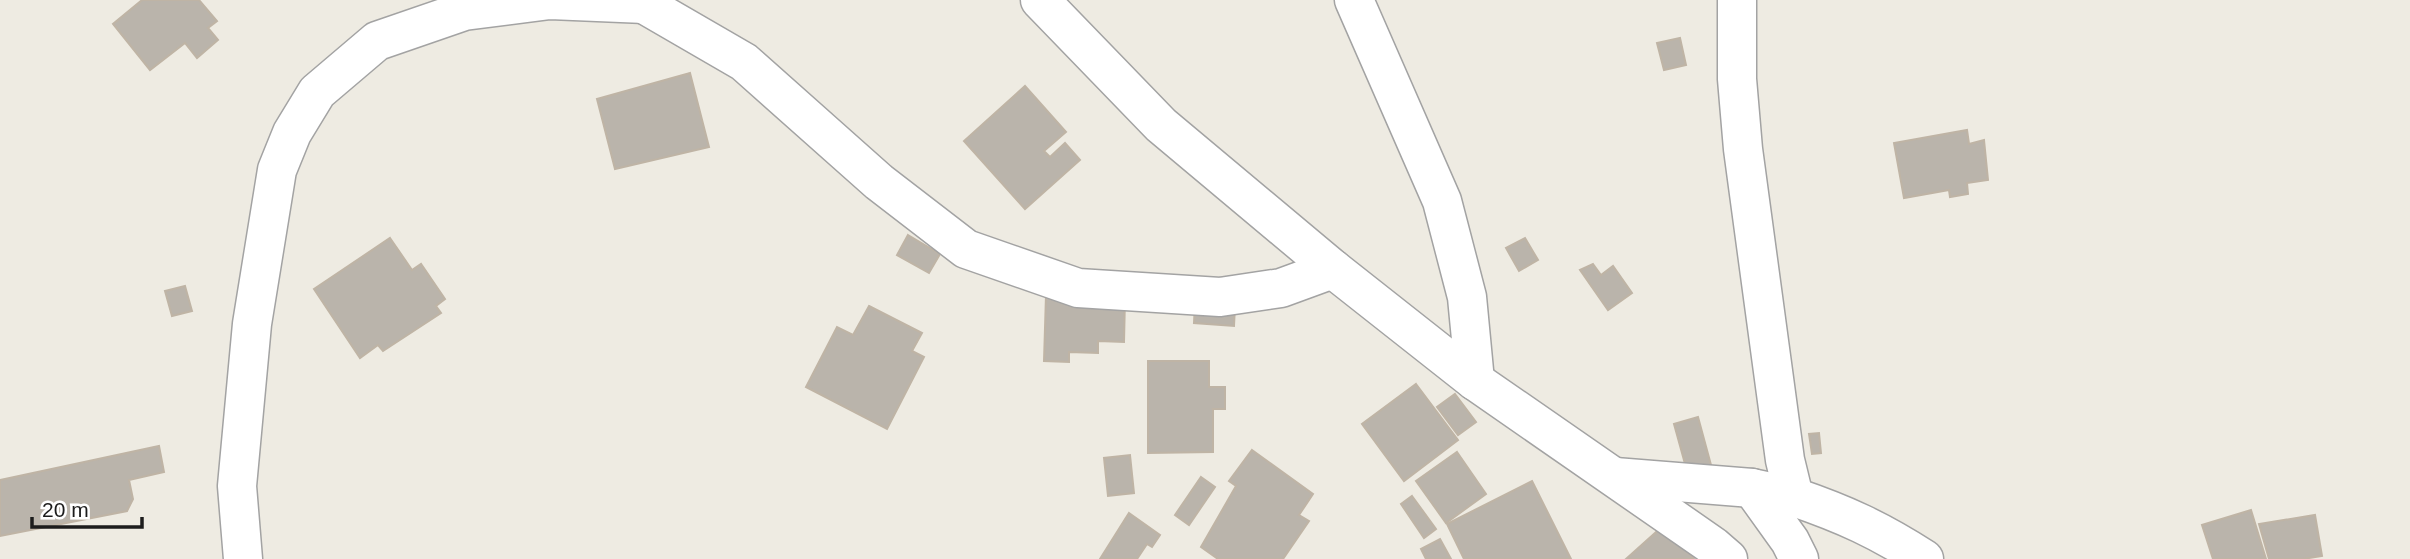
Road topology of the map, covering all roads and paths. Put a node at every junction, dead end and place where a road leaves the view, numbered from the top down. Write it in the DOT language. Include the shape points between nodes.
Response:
graph roads {
  1 [pos="1040,0"];
  2 [pos="1354,0"];
  3 [pos="1737,0"];
  4 [pos="641,2"];
  5 [pos="1333,269"];
  6 [pos="1475,381"];
  7 [pos="1615,477"];
  8 [pos="1752,488"];
  9 [pos="1794,497"];
  10 [pos="243,559"];
  11 [pos="1728,559"];
  12 [pos="1798,559"];
  13 [pos="1924,559"];
  1 -- 5 [label="street" via="1161,125"];
  2 -- 6 [label="street" via="1442,201 1467,297"];
  3 -- 9 [label="street" via="1743,149 1785,460"];
  4 -- 5 [label="street" via="744,62 880,182 966,249 1078,288 1207,296 1281,288"];
  4 -- 10 [label="street" via="550,0 464,12 377,41 317,92 292,133 277,170 256,299 237,486"];
  5 -- 6 [label="street"];
  6 -- 7 [label="street"];
  7 -- 8 [label="street"];
  7 -- 11 [label="street"];
  8 -- 9 [label="street"];
  8 -- 12 [label="street"];
  9 -- 13 [label="street" via="1884,533"];
}
